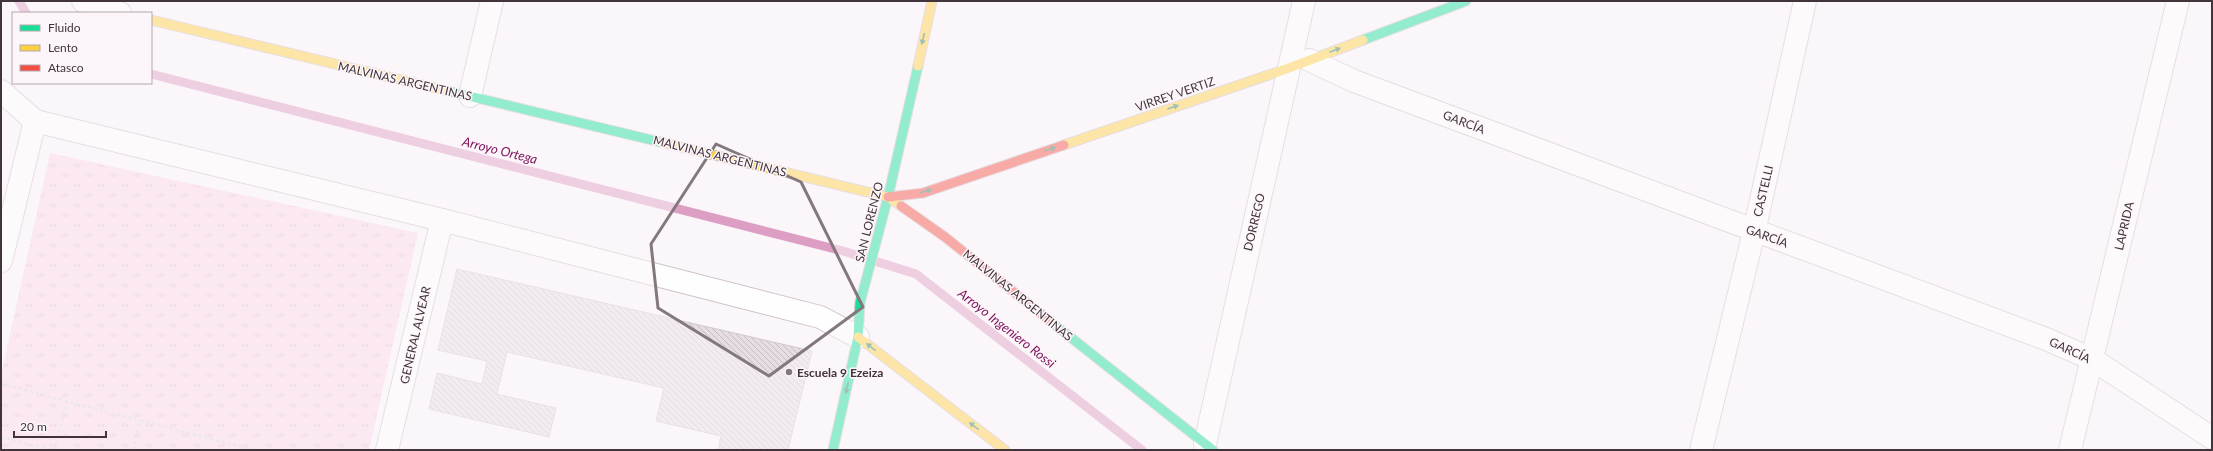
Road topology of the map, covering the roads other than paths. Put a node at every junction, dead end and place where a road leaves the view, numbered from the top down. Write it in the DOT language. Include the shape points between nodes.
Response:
graph roads {
  1 [pos="83,1"];
  2 [pos="492,1"];
  3 [pos="932,1"];
  4 [pos="1304,1"];
  5 [pos="1466,1"];
  6 [pos="1806,1"];
  7 [pos="2178,1"];
  8 [pos="116,12"];
  9 [pos="152,20"];
  10 [pos="1309,60"];
  11 [pos="1289,68"];
  12 [pos="1,91"];
  13 [pos="470,96"];
  14 [pos="35,121"];
  15 [pos="888,197"];
  16 [pos="442,220"];
  17 [pos="1754,232"];
  18 [pos="1,261"];
  19 [pos="858,336"];
  20 [pos="2092,360"];
  21 [pos="2212,438"];
  22 [pos="1209,447"];
  23 [pos="387,450"];
  24 [pos="834,450"];
  25 [pos="1005,450"];
  26 [pos="1702,450"];
  27 [pos="2070,450"];
  1 -- 8 [label="street"];
  2 -- 13 [label="street"];
  3 -- 15 [label="street, SAN LORENZO, one-way"];
  4 -- 11 [label="street, DORREGO"];
  10 -- 5 [label="street, VIRREY VERTIZ, one-way"];
  6 -- 17 [label="street, CASTELLI"];
  7 -- 20 [label="street, LAPRIDA"];
  9 -- 13 [label="street, MALVINAS ARGENTINAS"];
  10 -- 11 [label="street, VIRREY VERTIZ"];
  10 -- 17 [label="street, GARCÍA" via="1354,81"];
  15 -- 11 [label="street, VIRREY VERTIZ, one-way" via="923,192"];
  11 -- 22 [label="street, DORREGO"];
  12 -- 14 [label="street"];
  13 -- 15 [label="street, MALVINAS ARGENTINAS"];
  14 -- 16 [label="street"];
  14 -- 18 [label="street"];
  15 -- 19 [label="street, SAN LORENZO" via="860,303"];
  15 -- 22 [label="street, MALVINAS ARGENTINAS" via="945,237"];
  16 -- 19 [label="street" via="820,317"];
  16 -- 23 [label="street, GENERAL ALVEAR"];
  17 -- 20 [label="street, GARCÍA" via="2046,339"];
  17 -- 26 [label="street, CASTELLI"];
  19 -- 24 [label="street, SAN LORENZO, one-way"];
  25 -- 19 [label="street, one-way"];
  20 -- 21 [label="street, GARCÍA"];
  20 -- 27 [label="street, LAPRIDA"];
}
